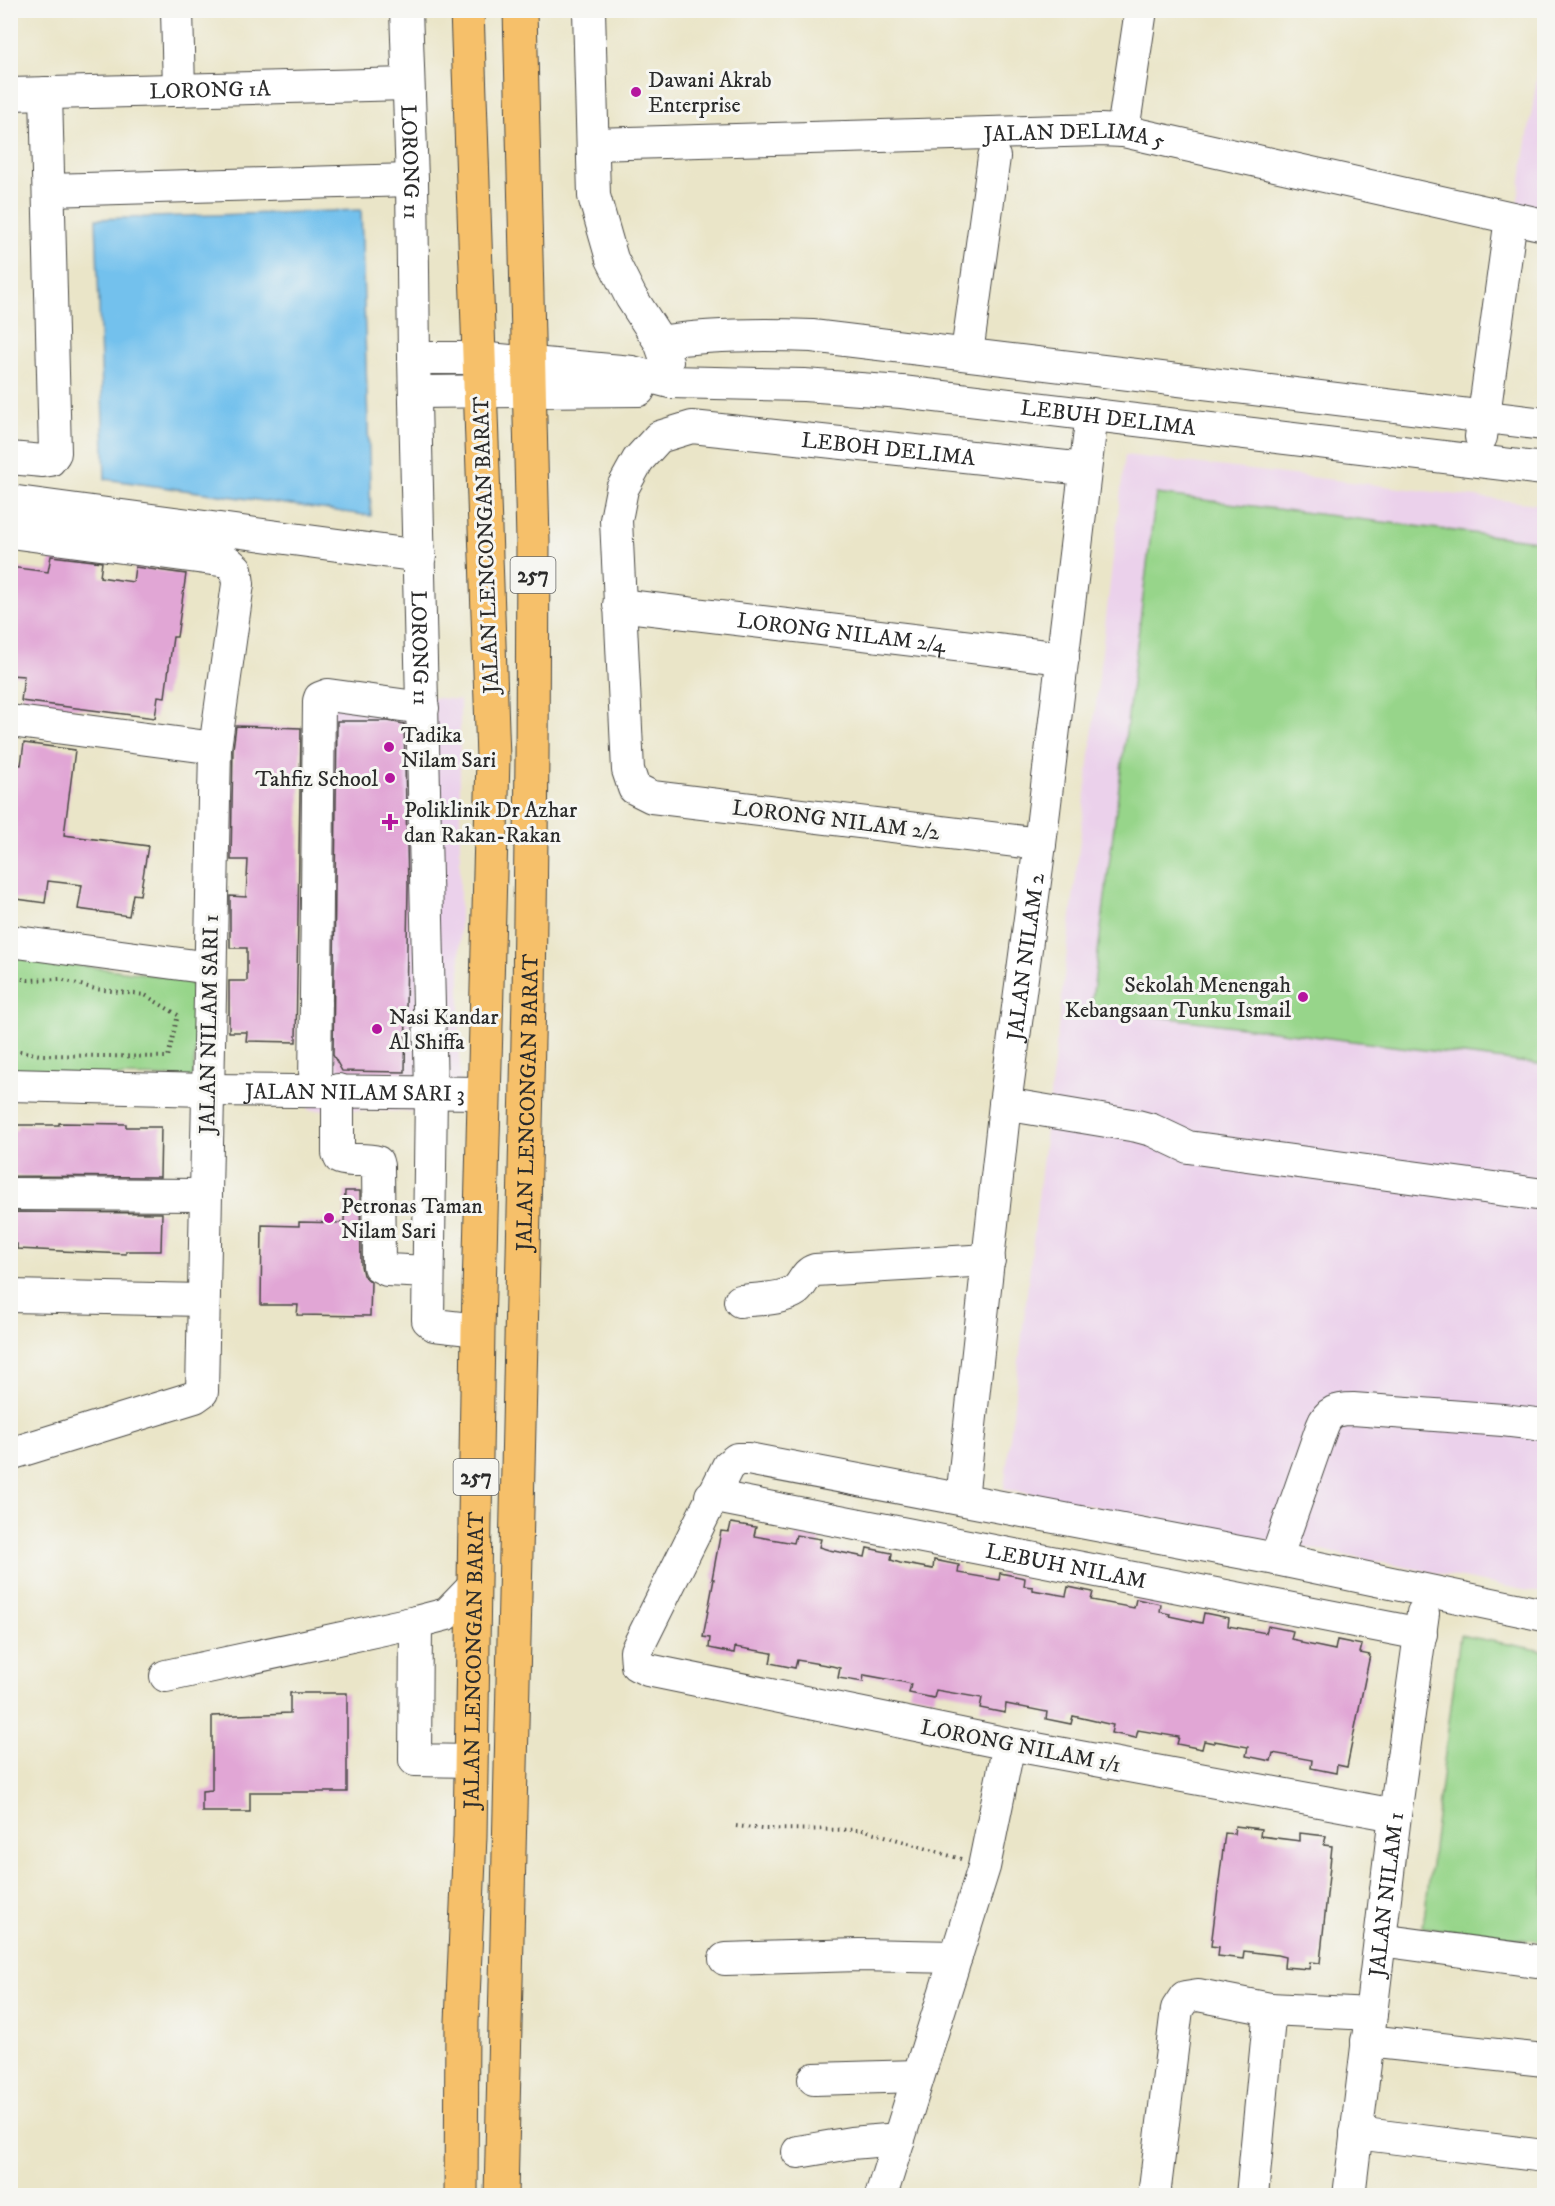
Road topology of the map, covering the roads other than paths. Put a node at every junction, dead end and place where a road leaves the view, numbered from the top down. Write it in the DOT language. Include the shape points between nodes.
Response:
graph roads {
  1 [pos="177,10"];
  2 [pos="406,10"];
  3 [pos="467,10"];
  4 [pos="520,10"];
  5 [pos="589,10"];
  6 [pos="1141,10"];
  7 [pos="408,84"];
  8 [pos="178,90"];
  9 [pos="10,93"];
  10 [pos="46,93"];
  11 [pos="1123,131"];
  12 [pos="593,144"];
  13 [pos="994,157"];
  14 [pos="412,180"];
  15 [pos="49,190"];
  16 [pos="1511,218"];
  17 [pos="1545,225"];
  18 [pos="660,342"];
  19 [pos="967,353"];
  20 [pos="414,358"];
  21 [pos="478,358"];
  22 [pos="528,377"];
  23 [pos="670,382"];
  24 [pos="415,392"];
  25 [pos="479,392"];
  26 [pos="1092,414"];
  27 [pos="1484,417"];
  28 [pos="1545,424"];
  29 [pos="10,458"];
  30 [pos="1478,461"];
  31 [pos="1085,469"];
  32 [pos="1545,470"];
  33 [pos="10,501"];
  34 [pos="10,532"];
  35 [pos="420,556"];
  36 [pos="619,605"];
  37 [pos="1063,658"];
  38 [pos="423,708"];
  39 [pos="10,721"];
  40 [pos="215,748"];
  41 [pos="1040,844"];
  42 [pos="10,941"];
  43 [pos="210,968"];
  44 [pos="10,1085"];
  45 [pos="206,1090"];
  46 [pos="326,1090"];
  47 [pos="431,1092"];
  48 [pos="484,1093"];
  49 [pos="1005,1104"];
  50 [pos="10,1194"];
  51 [pos="205,1195"];
  52 [pos="1545,1195"];
  53 [pos="989,1260"];
  54 [pos="428,1272"];
  55 [pos="10,1296"];
  56 [pos="203,1300"];
  57 [pos="740,1301"];
  58 [pos="478,1330"];
  59 [pos="1545,1425"];
  60 [pos="10,1454"];
  61 [pos="711,1496"];
  62 [pos="962,1499"];
  63 [pos="1276,1559"];
  64 [pos="474,1586"];
  65 [pos="1426,1591"];
  66 [pos="1545,1615"];
  67 [pos="416,1622"];
  68 [pos="1421,1634"];
  69 [pos="166,1676"];
  70 [pos="1009,1744"];
  71 [pos="471,1761"];
  72 [pos="1395,1815"];
  73 [pos="1380,1940"];
  74 [pos="956,1957"];
  75 [pos="725,1959"];
  76 [pos="1545,1962"];
  77 [pos="1270,2008"];
  78 [pos="1369,2027"];
  79 [pos="1545,2060"];
  80 [pos="918,2076"];
  81 [pos="814,2079"];
  82 [pos="1356,2133"];
  83 [pos="899,2139"];
  84 [pos="798,2152"];
  85 [pos="1545,2156"];
  86 [pos="461,2196"];
  87 [pos="501,2196"];
  88 [pos="881,2196"];
  89 [pos="1154,2196"];
  90 [pos="1252,2196"];
  91 [pos="1349,2196"];
  1 -- 8 [label="street"];
  2 -- 7 [label="street, LORONG 11"];
  3 -- 21 [label="highway, JALAN LENCONGAN BARAT / 257"];
  4 -- 22 [label="highway, JALAN LENCONGAN BARAT / 257"];
  5 -- 12 [label="street"];
  6 -- 11 [label="street"];
  7 -- 8 [label="street, LORONG 1A"];
  7 -- 14 [label="street, LORONG 11"];
  8 -- 10 [label="street, LORONG 1A"];
  9 -- 10 [label="street, LORONG 1A"];
  10 -- 15 [label="street"];
  11 -- 12 [label="street, JALAN DELIMA 5"];
  11 -- 16 [label="street, JALAN DELIMA 5"];
  12 -- 18 [label="street" via="594,196 612,259"];
  13 -- 19 [label="street"];
  14 -- 15 [label="street"];
  14 -- 20 [label="street, LORONG 11"];
  15 -- 29 [label="street" via="55,453 50,460 43,461"];
  16 -- 17 [label="street, JALAN DELIMA 5"];
  16 -- 27 [label="street"];
  18 -- 19 [label="street" via="755,333"];
  18 -- 23 [label="street"];
  19 -- 27 [label="street"];
  20 -- 21 [label="street"];
  20 -- 24 [label="street, LORONG 11"];
  21 -- 22 [label="street"];
  21 -- 25 [label="highway, JALAN LENCONGAN BARAT / 257"];
  22 -- 23 [label="street, LEBUH DELIMA" via="632,372"];
  22 -- 25 [label="street"];
  22 -- 87 [label="highway, JALAN LENCONGAN BARAT / 257" via="533,541 529,996"];
  23 -- 26 [label="street, LEBUH DELIMA" via="804,385"];
  24 -- 25 [label="street"];
  24 -- 35 [label="street, LORONG 11"];
  25 -- 48 [label="highway, JALAN LENCONGAN BARAT / 257" via="493,758"];
  26 -- 30 [label="street, LEBUH DELIMA"];
  26 -- 31 [label="street, JALAN NILAM 2"];
  27 -- 28 [label="street"];
  27 -- 30 [label="street"];
  30 -- 32 [label="street, LEBUH DELIMA"];
  31 -- 36 [label="street, LEBOH DELIMA" via="692,427 659,437 638,460 622,489 616,520"];
  31 -- 37 [label="street, JALAN NILAM 2"];
  33 -- 35 [label="street"];
  34 -- 40 [label="street, JALAN NILAM SARI 1" via="227,561 236,569 238,584"];
  35 -- 38 [label="street, LORONG 11"];
  36 -- 37 [label="street, LORONG NILAM 2/4"];
  36 -- 41 [label="street, LORONG NILAM 2/2" via="628,770 634,788 652,797"];
  37 -- 41 [label="street, JALAN NILAM 2"];
  38 -- 46 [label="street" via="328,695 318,701"];
  38 -- 47 [label="street, LORONG 11"];
  39 -- 40 [label="street"];
  40 -- 43 [label="street, JALAN NILAM SARI 1"];
  41 -- 49 [label="street, JALAN NILAM 2"];
  42 -- 43 [label="street"];
  43 -- 45 [label="street, JALAN NILAM SARI 1"];
  44 -- 45 [label="street, JALAN NILAM SARI 3"];
  45 -- 46 [label="street, JALAN NILAM SARI 3"];
  45 -- 51 [label="street, JALAN NILAM SARI 1"];
  46 -- 47 [label="street, JALAN NILAM SARI 3"];
  46 -- 54 [label="street" via="340,1158 372,1160 378,1167 379,1266"];
  47 -- 48 [label="street, JALAN NILAM SARI 3"];
  47 -- 54 [label="street, LORONG 11"];
  48 -- 58 [label="highway, JALAN LENCONGAN BARAT / 257"];
  49 -- 52 [label="street" via="1137,1126 1188,1147"];
  49 -- 53 [label="street, JALAN NILAM 2"];
  50 -- 51 [label="street"];
  51 -- 56 [label="street, JALAN NILAM SARI 1"];
  53 -- 57 [label="street" via="815,1270 795,1290 781,1296"];
  53 -- 62 [label="street, JALAN NILAM 2"];
  54 -- 58 [label="street, LORONG 11" via="428,1320 434,1325"];
  55 -- 56 [label="street"];
  56 -- 60 [label="street, JALAN NILAM SARI 1" via="201,1394"];
  58 -- 64 [label="highway, JALAN LENCONGAN BARAT / 257"];
  59 -- 63 [label="street" via="1353,1409 1331,1412 1325,1418"];
  61 -- 62 [label="street" via="728,1466 737,1460 748,1460"];
  61 -- 68 [label="street, LEBUH NILAM"];
  61 -- 70 [label="street, LORONG NILAM 1/1" via="636,1651 637,1665"];
  62 -- 63 [label="street"];
  63 -- 65 [label="street"];
  64 -- 67 [label="street" via="447,1614"];
  64 -- 71 [label="highway, JALAN LENCONGAN BARAT / 257"];
  65 -- 66 [label="street"];
  65 -- 68 [label="street, JALAN NILAM 1"];
  67 -- 69 [label="street"];
  67 -- 71 [label="street" via="415,1760"];
  68 -- 72 [label="street, JALAN NILAM 1"];
  70 -- 72 [label="street, LORONG NILAM 1/1"];
  70 -- 74 [label="street" via="984,1867"];
  71 -- 86 [label="highway, JALAN LENCONGAN BARAT / 257"];
  72 -- 73 [label="street, JALAN NILAM 1"];
  73 -- 76 [label="street"];
  73 -- 78 [label="street, JALAN NILAM 1"];
  74 -- 75 [label="street" via="824,1955"];
  74 -- 80 [label="street"];
  77 -- 78 [label="street"];
  77 -- 89 [label="street" via="1198,1995 1185,1998 1177,2008"];
  77 -- 90 [label="street"];
  78 -- 79 [label="street"];
  78 -- 82 [label="street, JALAN NILAM 1"];
  80 -- 81 [label="street"];
  80 -- 83 [label="street"];
  82 -- 85 [label="street"];
  82 -- 91 [label="street, JALAN NILAM 1"];
  83 -- 84 [label="street"];
  83 -- 88 [label="street"];
}
